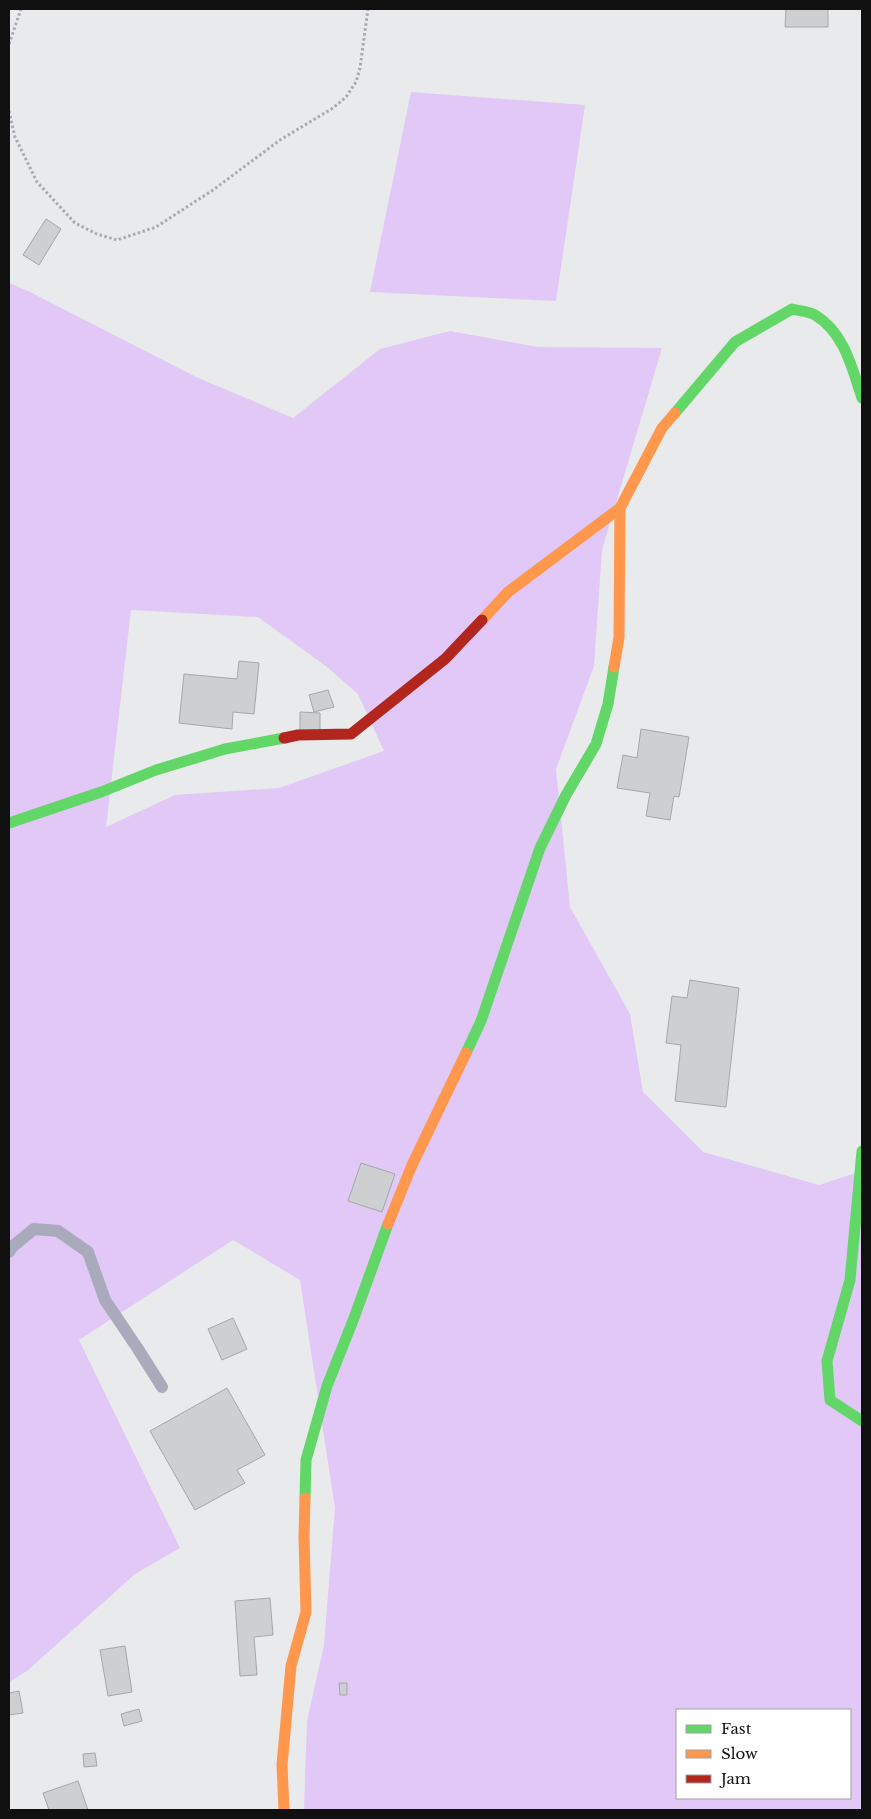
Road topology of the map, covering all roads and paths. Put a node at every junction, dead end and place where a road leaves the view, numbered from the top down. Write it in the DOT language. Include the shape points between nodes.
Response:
graph roads {
  1 [pos="21,9"];
  2 [pos="368,9"];
  3 [pos="9,44"];
  4 [pos="9,111"];
  5 [pos="862,398"];
  6 [pos="620,508"];
  7 [pos="9,823"];
  8 [pos="862,1151"];
  9 [pos="9,1252"];
  10 [pos="162,1387"];
  11 [pos="862,1421"];
  12 [pos="284,1810"];
  1 -- 3 [label="path"];
  2 -- 4 [label="path" via="360,68 346,97 156,228 117,240 75,223 37,182 15,137"];
  5 -- 6 [label="street" via="845,348 824,322 813,314 792,309 735,342 662,428"];
  6 -- 7 [label="street" via="508,592 445,659 351,734 298,735 225,749"];
  6 -- 12 [label="street" via="618,637 608,704 596,744 540,848 481,1021 382,1236 327,1386 306,1460 306,1612 291,1666 282,1765"];
  8 -- 11 [label="street" via="850,1280 827,1361 830,1400"];
  9 -- 10 [label="lane" via="34,1229 58,1231 88,1252 106,1300"];
}
